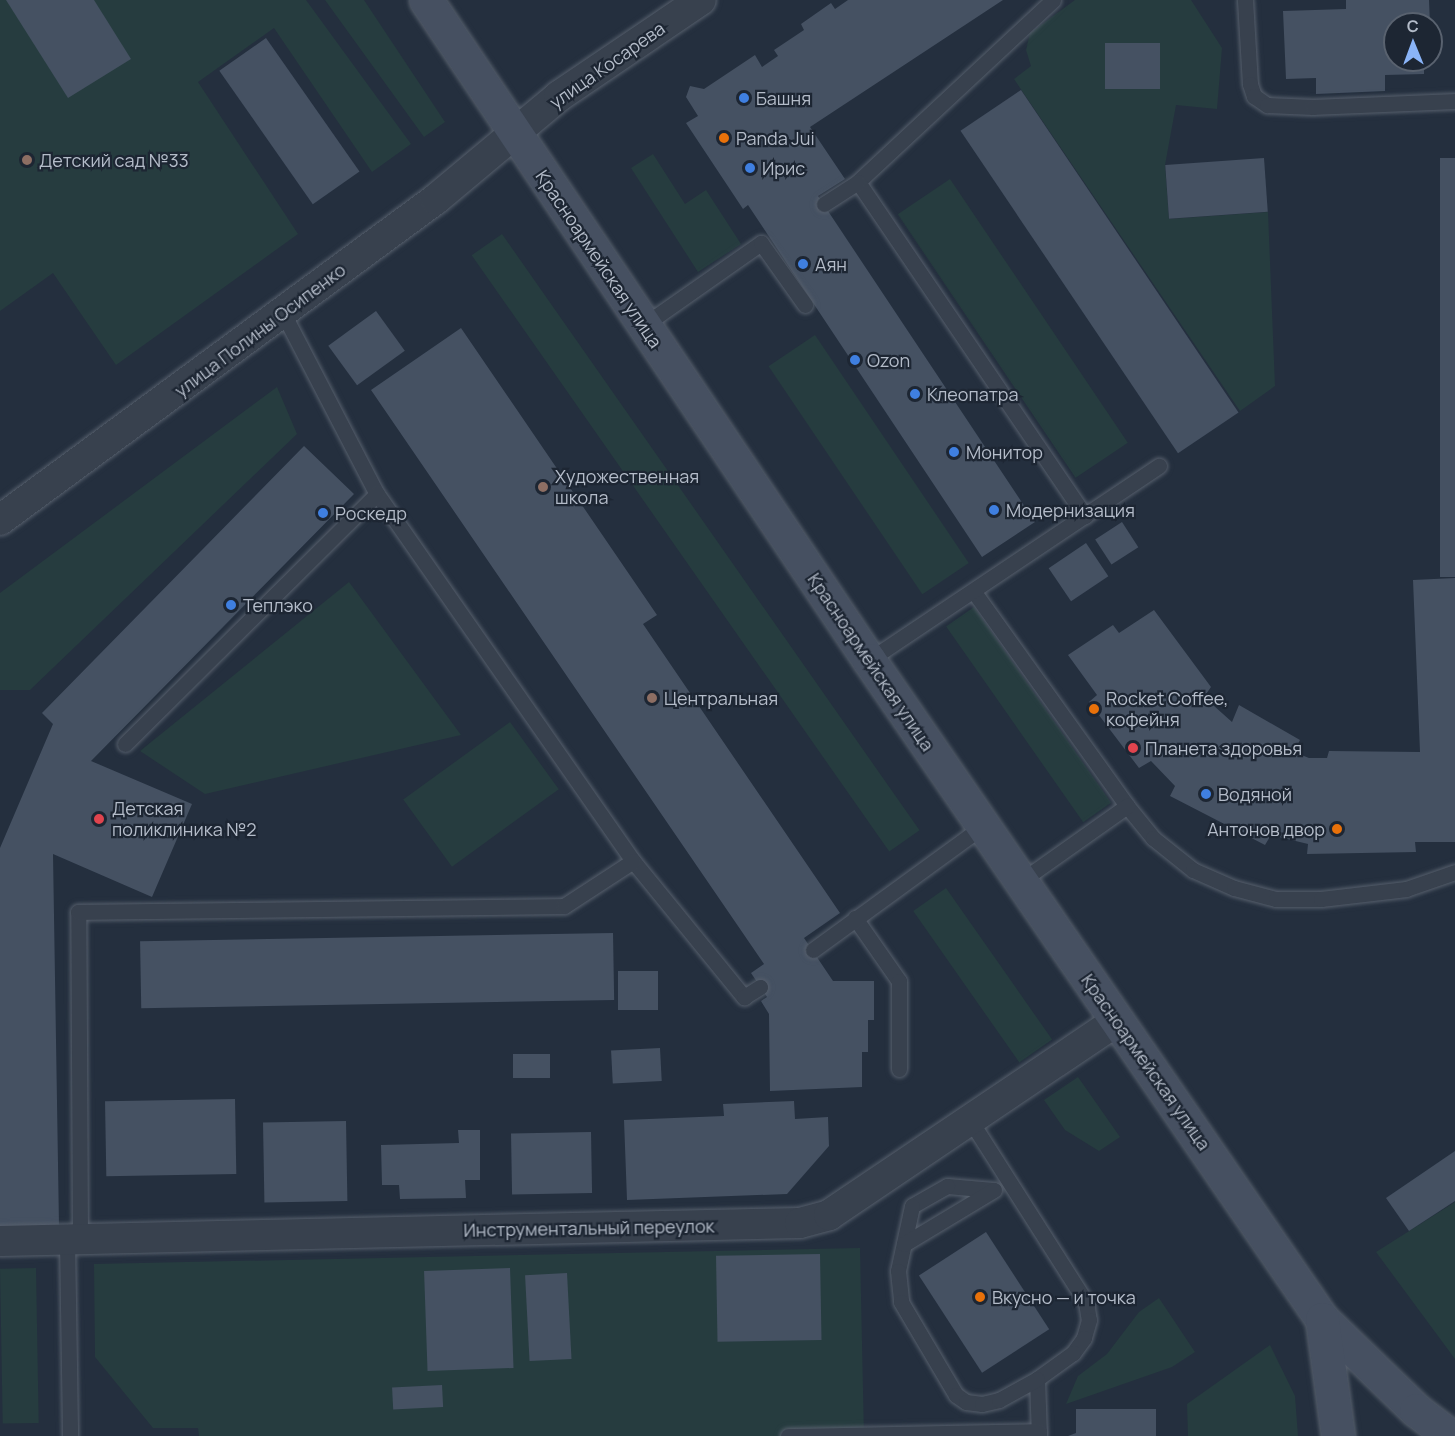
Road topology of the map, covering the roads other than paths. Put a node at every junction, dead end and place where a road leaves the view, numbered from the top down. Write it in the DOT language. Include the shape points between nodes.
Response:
graph roads {
  1 [pos="426,0"];
  2 [pos="701,0"];
  3 [pos="1053,0"];
  4 [pos="1245,0"];
  5 [pos="1455,100"];
  6 [pos="516,134"];
  7 [pos="858,182"];
  8 [pos="824,204"];
  9 [pos="805,305"];
  10 [pos="283,313"];
  11 [pos="644,325"];
  12 [pos="1160,466"];
  13 [pos="377,494"];
  14 [pos="1085,516"];
  15 [pos="0,520"];
  16 [pos="974,591"];
  17 [pos="869,660"];
  18 [pos="125,744"];
  19 [pos="1127,806"];
  20 [pos="983,826"];
  21 [pos="633,861"];
  22 [pos="1455,872"];
  23 [pos="1021,881"];
  24 [pos="855,918"];
  25 [pos="813,950"];
  26 [pos="760,987"];
  27 [pos="1117,1021"];
  28 [pos="899,1070"];
  29 [pos="970,1120"];
  30 [pos="1007,1182"];
  31 [pos="993,1190"];
  32 [pos="73,1240"];
  33 [pos="0,1241"];
  34 [pos="904,1244"];
  35 [pos="1322,1319"];
  36 [pos="1037,1379"];
  37 [pos="1039,1434"];
  38 [pos="70,1436"];
  39 [pos="788,1436"];
  40 [pos="1338,1436"];
  41 [pos="1450,1436"];
  1 -- 6 [label="main road, Красноармейская улица"];
  2 -- 6 [label="street, улица Косарева" via="559,96"];
  3 -- 7 [label="lane"];
  4 -- 5 [label="lane" via="1250,84 1254,96 1267,105 1313,107"];
  6 -- 10 [label="street, улица Полины Осипенко"];
  6 -- 11 [label="main road, Красноармейская улица"];
  7 -- 8 [label="lane"];
  7 -- 14 [label="lane"];
  9 -- 11 [label="lane" via="761,243"];
  10 -- 13 [label="lane"];
  10 -- 15 [label="street, улица Полины Осипенко"];
  11 -- 17 [label="main road, Красноармейская улица"];
  12 -- 14 [label="lane"];
  13 -- 18 [label="lane"];
  13 -- 21 [label="lane"];
  14 -- 16 [label="lane"];
  16 -- 17 [label="lane"];
  16 -- 19 [label="lane"];
  17 -- 20 [label="main road, Красноармейская улица"];
  19 -- 22 [label="lane" via="1153,838 1193,870 1234,888 1276,899 1321,899 1406,888"];
  19 -- 23 [label="lane"];
  20 -- 23 [label="main road, Красноармейская улица"];
  20 -- 24 [label="lane"];
  21 -- 26 [label="lane" via="744,997"];
  21 -- 32 [label="lane" via="564,906 78,912"];
  23 -- 27 [label="main road, Красноармейская улица"];
  24 -- 25 [label="lane"];
  24 -- 28 [label="lane" via="899,981"];
  27 -- 29 [label="street, Инструментальный переулок"];
  27 -- 35 [label="main road, Красноармейская улица"];
  29 -- 30 [label="lane"];
  29 -- 32 [label="street, Инструментальный переулок" via="829,1215 800,1223"];
  30 -- 31 [label="lane"];
  30 -- 36 [label="lane" via="1086,1302 1089,1320 1084,1338 1073,1353"];
  31 -- 34 [label="lane"];
  31 -- 34 [label="lane" via="947,1186 912,1206"];
  32 -- 33 [label="street, Инструментальный переулок"];
  32 -- 38 [label="lane"];
  34 -- 36 [label="lane" via="898,1270 901,1302 956,1395 966,1402 982,1404 999,1400"];
  35 -- 40 [label="main road, Красноармейская улица"];
  35 -- 41 [label="main road, Красноармейская улица" via="1416,1410"];
  36 -- 37 [label="lane"];
  37 -- 39 [label="lane"];
}
